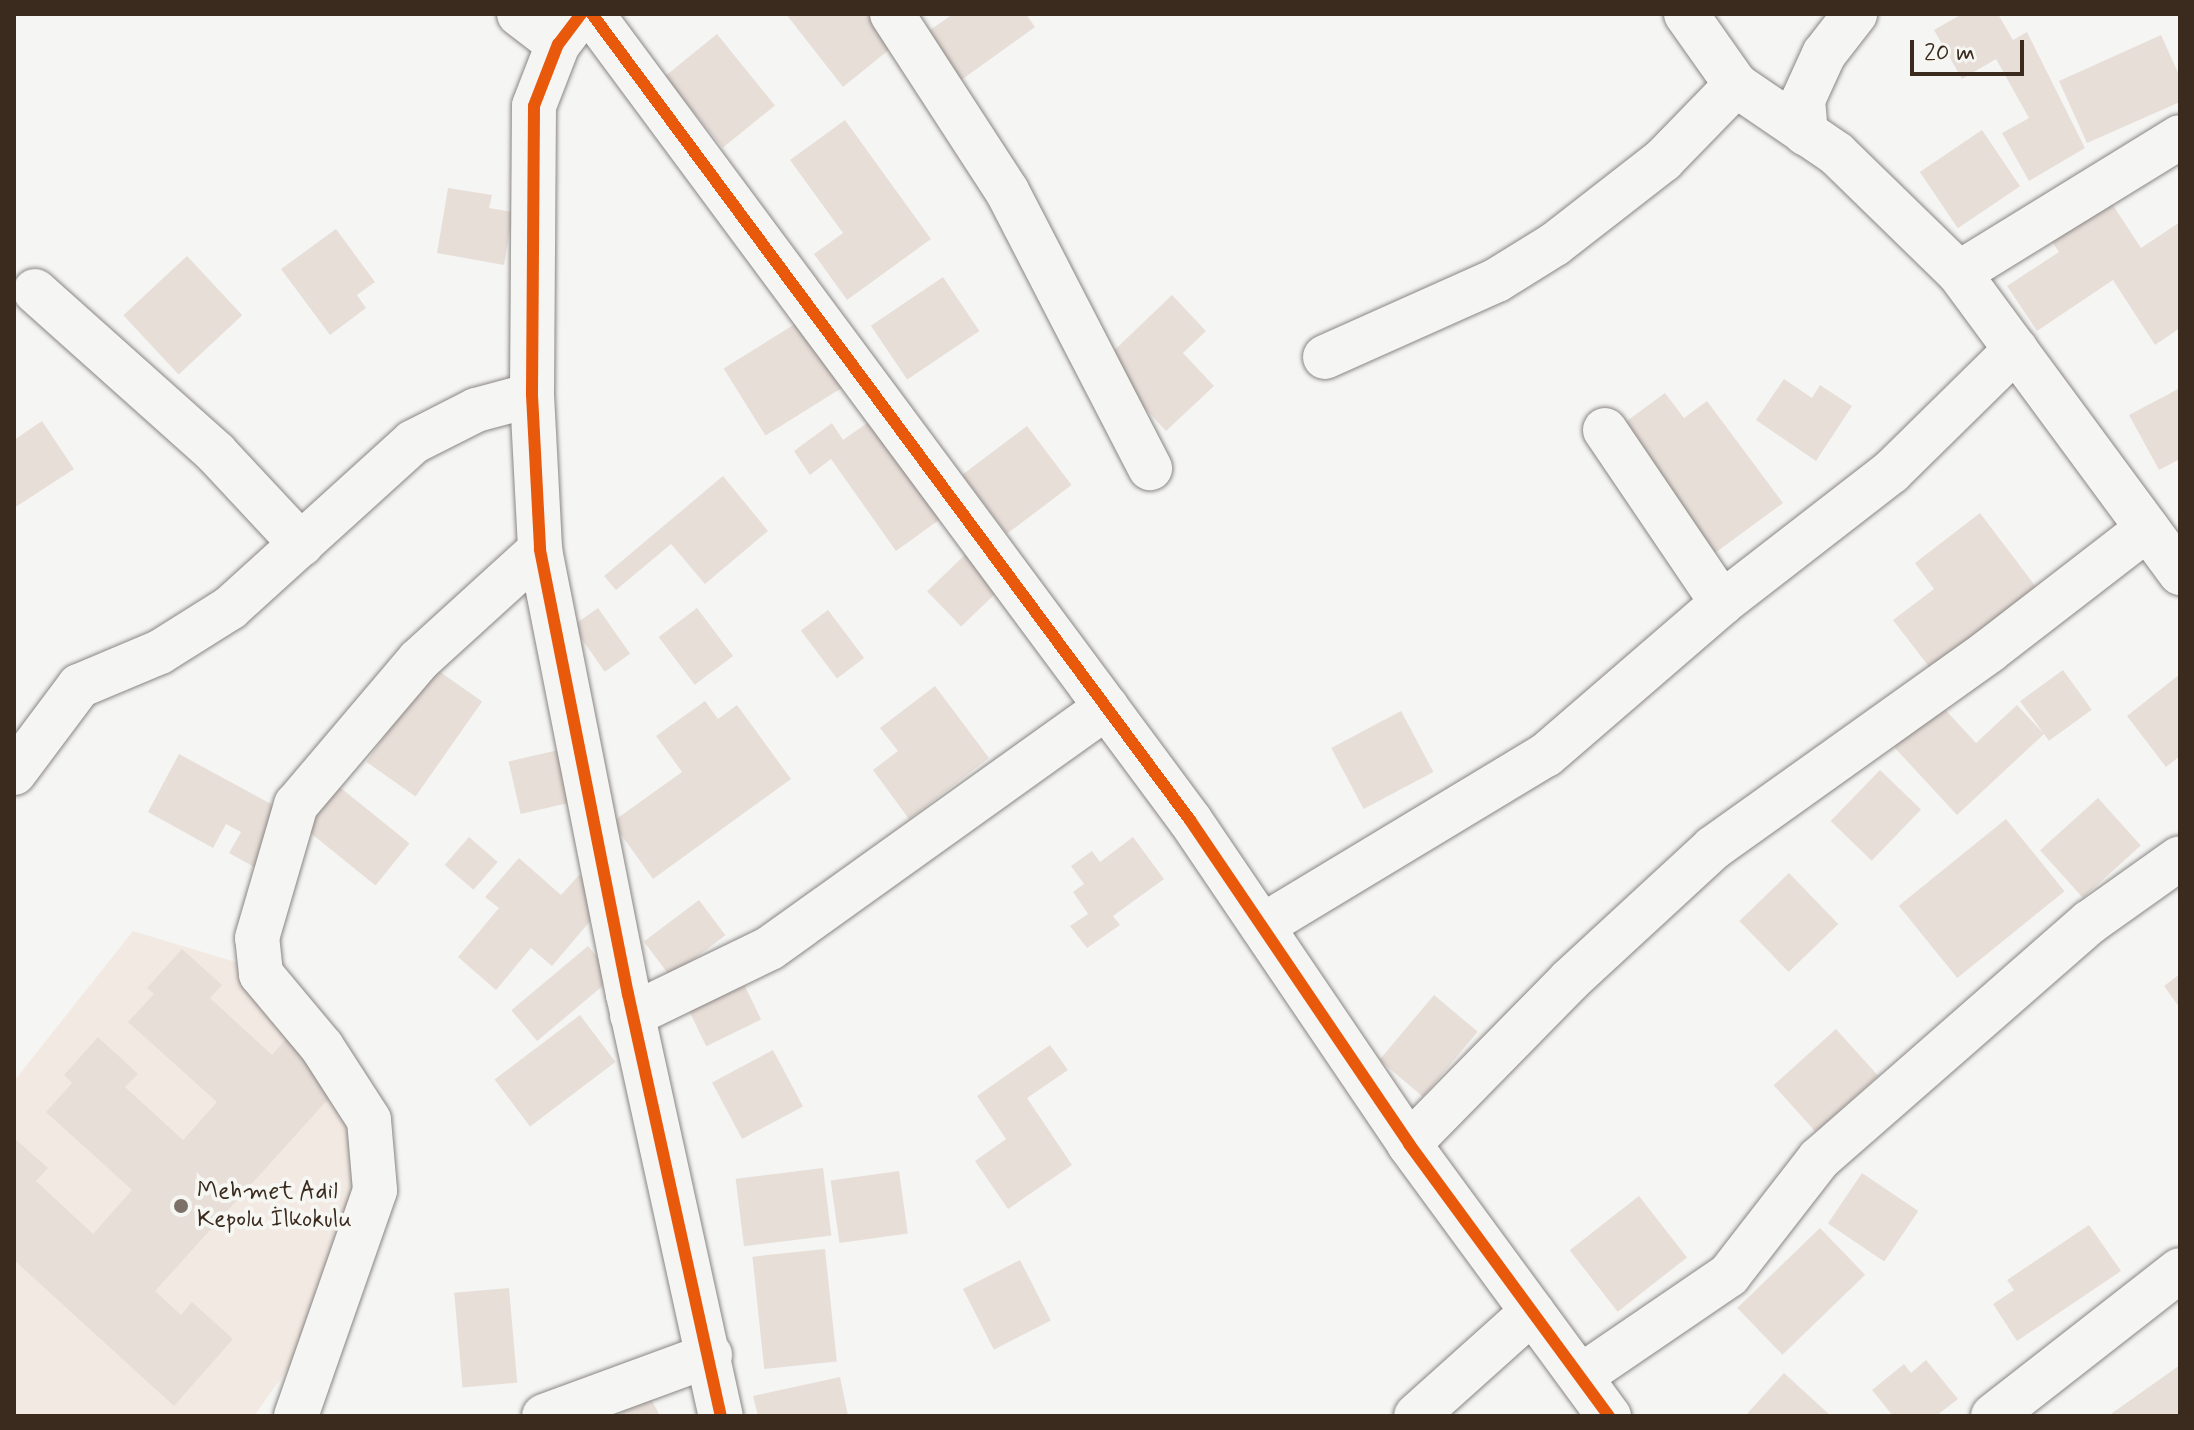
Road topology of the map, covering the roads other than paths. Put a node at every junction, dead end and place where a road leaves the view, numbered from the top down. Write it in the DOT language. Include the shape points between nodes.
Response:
graph roads {
  1 [pos="519,14"];
  2 [pos="592,14"];
  3 [pos="1686,14"];
  4 [pos="1855,14"];
  5 [pos="906,19"];
  6 [pos="570,29"];
  7 [pos="1736,85"];
  8 [pos="1806,134"];
  9 [pos="2180,137"];
  10 [pos="1959,273"];
  11 [pos="35,291"];
  12 [pos="2016,349"];
  13 [pos="1325,357"];
  14 [pos="532,395"];
  15 [pos="1605,430"];
  16 [pos="1150,468"];
  17 [pos="2147,529"];
  18 [pos="301,544"];
  19 [pos="540,550"];
  20 [pos="2180,573"];
  21 [pos="1722,603"];
  22 [pos="1107,707"];
  23 [pos="14,773"];
  24 [pos="2180,858"];
  25 [pos="1262,926"];
  26 [pos="632,1015"];
  27 [pos="1409,1144"];
  28 [pos="2180,1270"];
  29 [pos="1532,1312"];
  30 [pos="710,1355"];
  31 [pos="1581,1376"];
  32 [pos="296,1416"];
  33 [pos="544,1416"];
  34 [pos="721,1416"];
  35 [pos="1416,1416"];
  36 [pos="1609,1416"];
  37 [pos="1993,1416"];
  1 -- 6 [label="street"];
  2 -- 22 [label="street"];
  3 -- 7 [label="street"];
  4 -- 8 [label="street" via="1824,54 1803,100"];
  5 -- 16 [label="street" via="1007,191"];
  6 -- 14 [label="street" via="534,106"];
  7 -- 8 [label="street"];
  7 -- 13 [label="street" via="1663,160 1555,244 1497,280"];
  8 -- 10 [label="street" via="1910,219"];
  9 -- 10 [label="street"];
  10 -- 12 [label="street"];
  11 -- 18 [label="street" via="216,453"];
  12 -- 17 [label="street"];
  12 -- 21 [label="street" via="1891,472"];
  14 -- 18 [label="street" via="476,410 413,442"];
  14 -- 19 [label="street"];
  15 -- 21 [label="street"];
  17 -- 20 [label="street"];
  17 -- 27 [label="street" via="1989,651 1713,848 1570,980"];
  18 -- 23 [label="street" via="198,630 79,686"];
  19 -- 26 [label="street"];
  19 -- 32 [label="street" via="419,660 296,805 257,938 261,974 322,1047 369,1120 375,1190"];
  21 -- 25 [label="street" via="1546,755"];
  22 -- 25 [label="street"];
  22 -- 26 [label="street" via="770,948"];
  24 -- 31 [label="street" via="2090,922 1819,1159 1729,1275"];
  25 -- 27 [label="street"];
  26 -- 30 [label="street"];
  27 -- 29 [label="street"];
  28 -- 37 [label="street"];
  29 -- 31 [label="street"];
  29 -- 35 [label="street"];
  30 -- 33 [label="street"];
  30 -- 34 [label="street"];
  31 -- 36 [label="street"];
}
